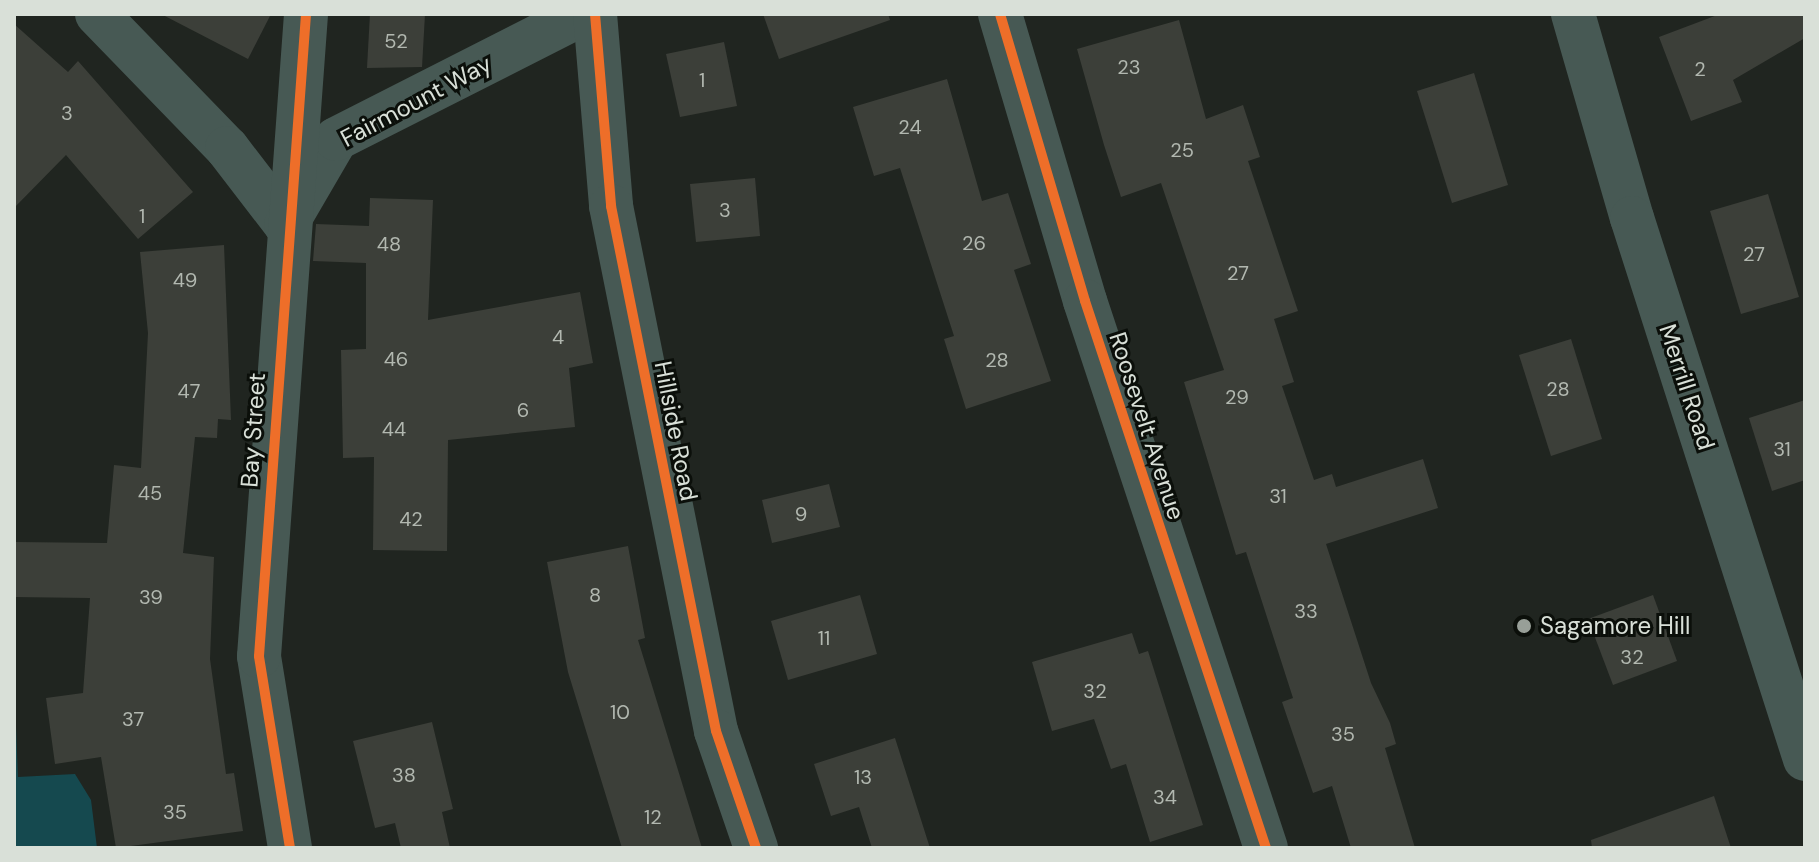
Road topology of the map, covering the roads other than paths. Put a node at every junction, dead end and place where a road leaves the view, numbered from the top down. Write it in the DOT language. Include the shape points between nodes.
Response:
graph roads {
  1 [pos="97,14"];
  2 [pos="306,14"];
  3 [pos="582,14"];
  4 [pos="595,14"];
  5 [pos="1000,14"];
  6 [pos="1573,14"];
  7 [pos="286,225"];
  8 [pos="1805,759"];
  9 [pos="290,848"];
  10 [pos="756,848"];
  11 [pos="1266,848"];
  1 -- 7 [label="street" via="227,148"];
  2 -- 7 [label="street, Bay Street"];
  3 -- 7 [label="street, Fairmount Way" via="336,139"];
  4 -- 10 [label="street, Hillside Road" via="611,206 716,731"];
  5 -- 11 [label="street, Roosevelt Avenue" via="1085,301"];
  6 -- 8 [label="street, Merrill Road"];
  7 -- 9 [label="street, Bay Street" via="259,656"];
}
